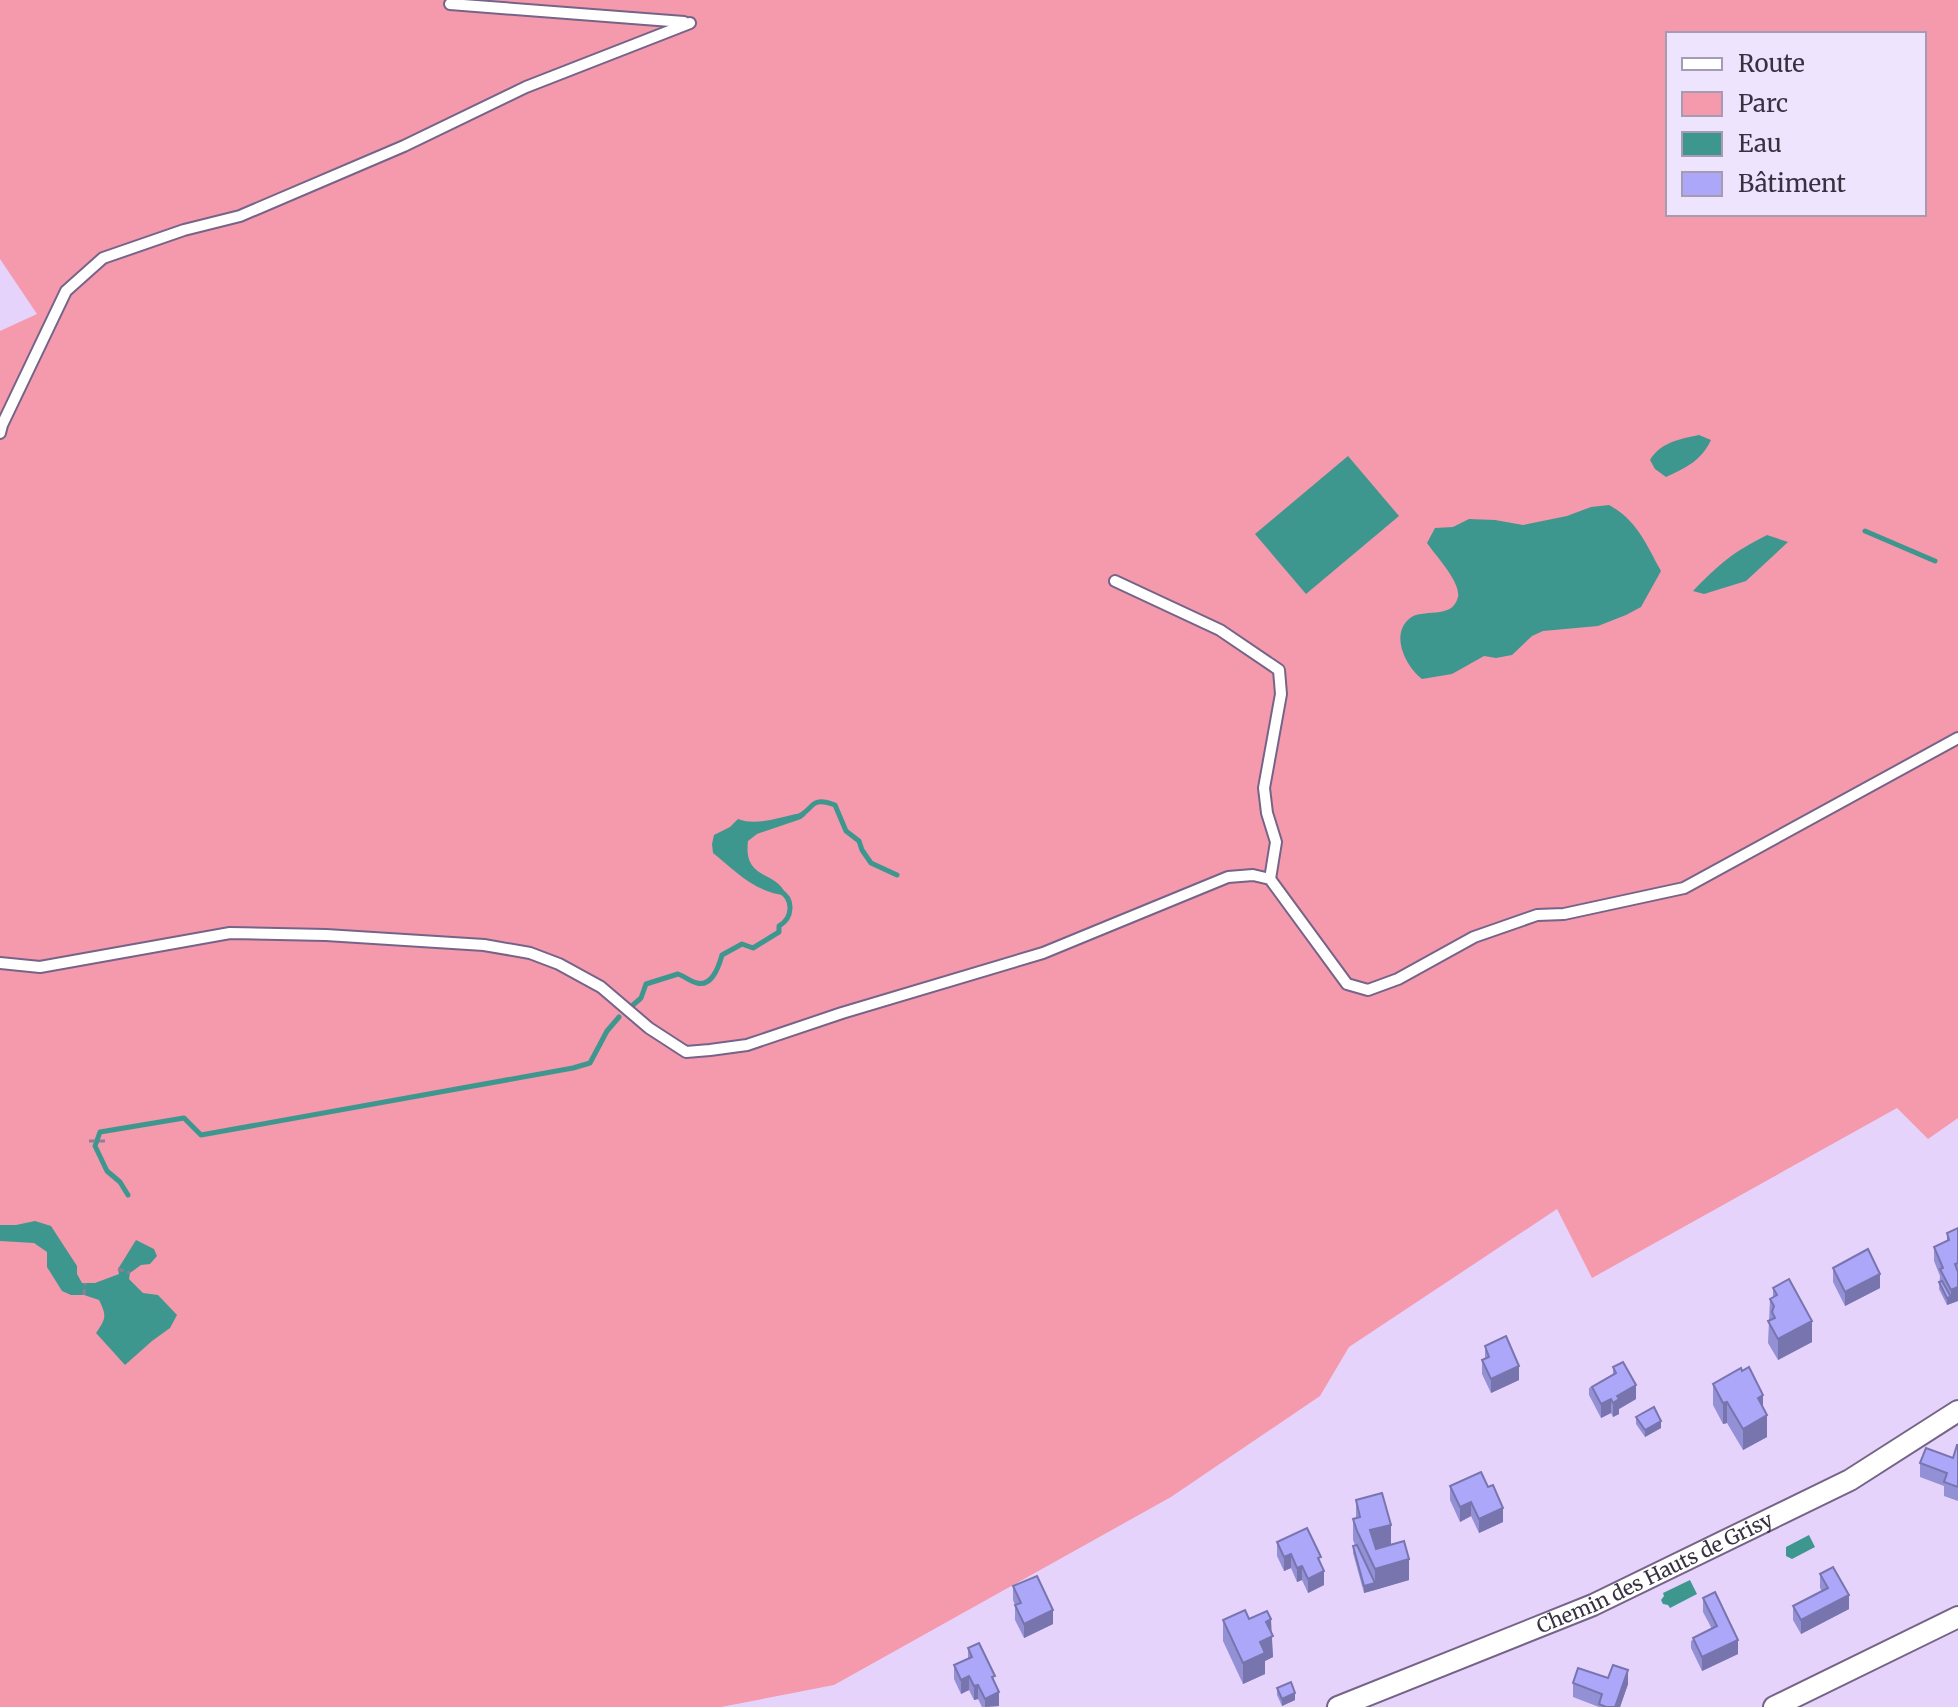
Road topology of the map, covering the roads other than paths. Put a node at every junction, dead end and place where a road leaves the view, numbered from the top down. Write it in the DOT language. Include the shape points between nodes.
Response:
graph roads {
  1 [pos="450,4"];
  2 [pos="0,433"];
  3 [pos="1115,581"];
  4 [pos="1958,738"];
  5 [pos="1270,879"];
  6 [pos="0,963"];
  7 [pos="1958,1411"];
  8 [pos="1958,1617"];
  9 [pos="1338,1707"];
  10 [pos="1774,1707"];
  1 -- 2 [label="lane" via="690,23 526,87 240,216 103,258 66,291"];
  3 -- 5 [label="lane" via="1220,630 1279,670 1281,694 1264,788 1276,842"];
  4 -- 5 [label="lane" via="1684,888 1537,915 1474,937 1368,990 1347,984"];
  5 -- 6 [label="lane" via="1228,877 1043,953 747,1045 686,1052 601,987 559,964 484,945 230,933 40,967"];
  7 -- 9 [label="street, Chemin des Hauts de Grisy" via="1850,1480 1608,1599"];
  8 -- 10 [label="street"];
}
